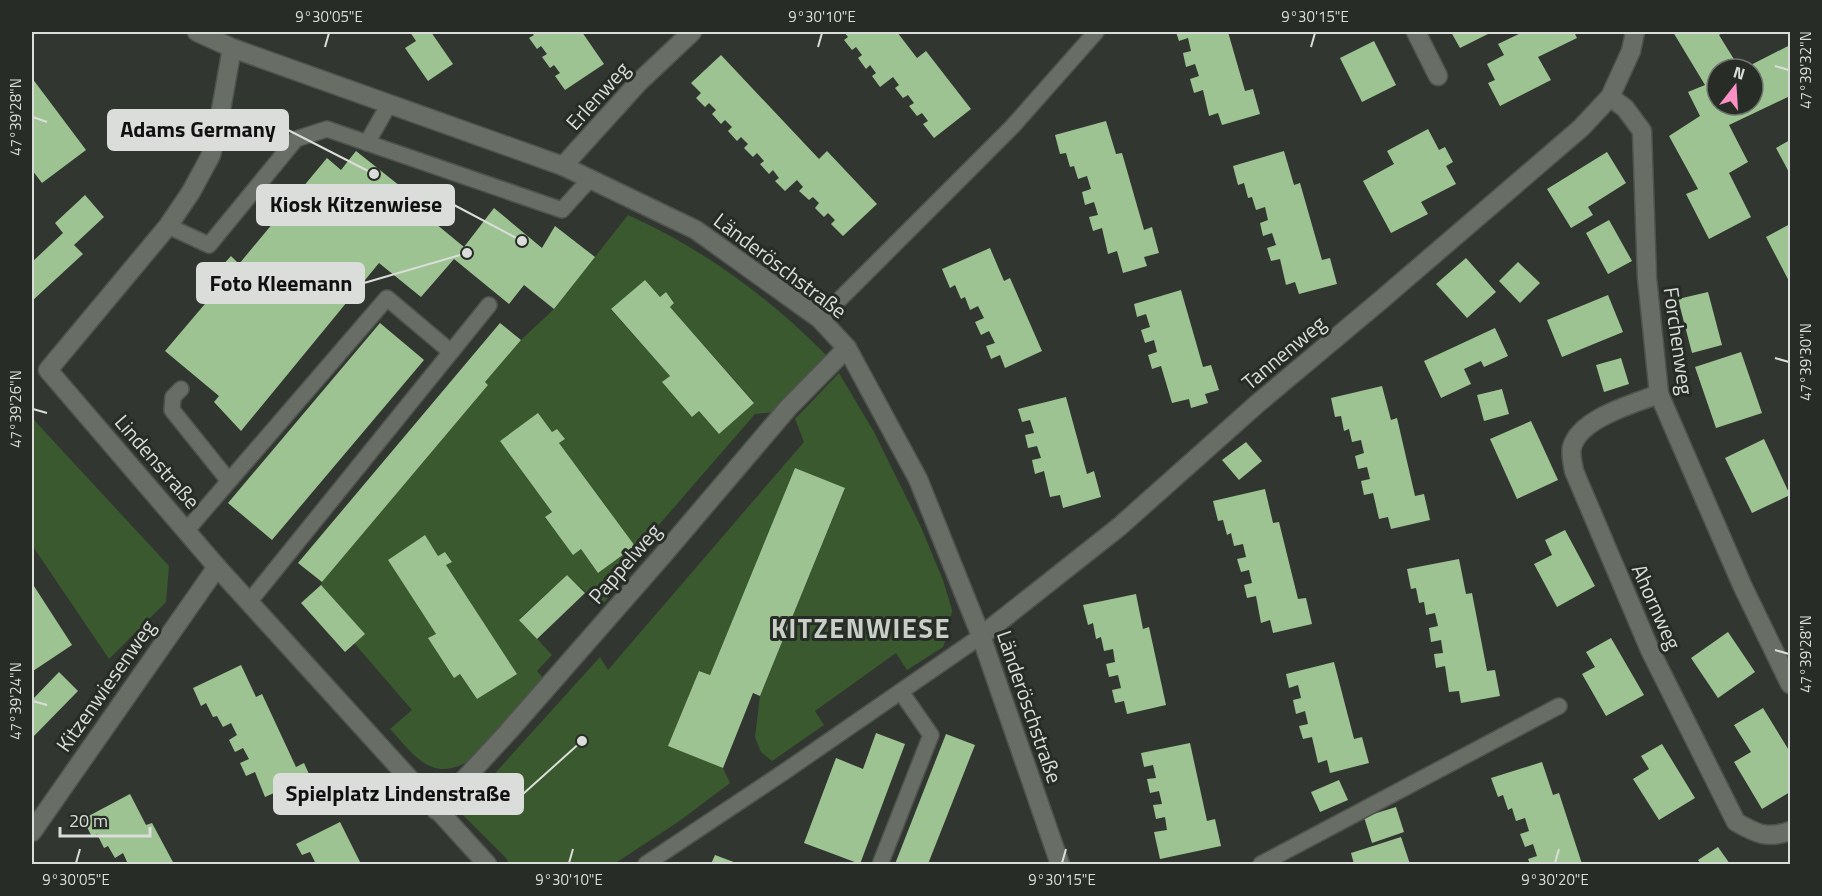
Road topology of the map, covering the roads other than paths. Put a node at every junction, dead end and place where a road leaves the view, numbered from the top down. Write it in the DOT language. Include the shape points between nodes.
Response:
graph roads {
  1 [pos="197,32"];
  2 [pos="692,32"];
  3 [pos="1096,32"];
  4 [pos="1416,32"];
  5 [pos="1635,32"];
  6 [pos="232,48"];
  7 [pos="1438,76"];
  8 [pos="1610,97"];
  9 [pos="389,104"];
  10 [pos="367,143"];
  11 [pos="563,166"];
  12 [pos="590,179"];
  13 [pos="168,226"];
  14 [pos="489,305"];
  15 [pos="820,319"];
  16 [pos="848,348"];
  17 [pos="451,352"];
  18 [pos="181,389"];
  19 [pos="1659,394"];
  20 [pos="229,481"];
  21 [pos="186,531"];
  22 [pos="217,567"];
  23 [pos="249,602"];
  24 [pos="981,636"];
  25 [pos="1791,684"];
  26 [pos="901,692"];
  27 [pos="1559,706"];
  28 [pos="436,810"];
  29 [pos="1791,831"];
  30 [pos="32,832"];
  31 [pos="881,862"];
  32 [pos="487,864"];
  33 [pos="645,864"];
  34 [pos="1060,864"];
  35 [pos="1261,864"];
  1 -- 6 [label="street, Länderöschstraße"];
  2 -- 11 [label="street, Erlenweg" via="639,82"];
  3 -- 15 [label="lane" via="1012,127"];
  4 -- 7 [label="street"];
  5 -- 8 [label="street" via="1631,51"];
  6 -- 9 [label="street, Länderöschstraße"];
  6 -- 13 [label="street, Lindenstraße" via="211,154"];
  8 -- 19 [label="street, Forchenweg" via="1625,108 1642,131 1647,278"];
  8 -- 24 [label="street, Tannenweg" via="1581,128 1119,527"];
  9 -- 10 [label="lane"];
  9 -- 11 [label="street, Länderöschstraße"];
  10 -- 12 [label="lane" via="562,210"];
  10 -- 13 [label="lane" via="327,129 296,139 209,245"];
  11 -- 12 [label="street, Länderöschstraße"];
  12 -- 15 [label="street, Länderöschstraße" via="696,230"];
  13 -- 21 [label="street, Lindenstraße" via="48,370"];
  14 -- 17 [label="lane"];
  15 -- 16 [label="street, Länderöschstraße"];
  16 -- 24 [label="street, Länderöschstraße" via="918,479"];
  16 -- 28 [label="street, Pappelweg" via="788,408"];
  17 -- 20 [label="lane" via="387,298"];
  17 -- 23 [label="lane"];
  18 -- 20 [label="lane" via="173,397 172,410"];
  19 -- 25 [label="street, Forchenweg" via="1742,585"];
  19 -- 29 [label="street, Ahornweg" via="1597,419 1578,434 1571,449 1574,471 1650,650 1736,822 1755,833 1774,836"];
  20 -- 21 [label="lane"];
  21 -- 22 [label="street, Lindenstraße"];
  22 -- 23 [label="street, Lindenstraße"];
  22 -- 30 [label="street, Kitzenwiesenweg"];
  23 -- 28 [label="street, Lindenstraße"];
  24 -- 26 [label="lane"];
  24 -- 34 [label="street, Länderöschstraße"];
  26 -- 31 [label="lane" via="931,735"];
  26 -- 33 [label="lane"];
  27 -- 35 [label="lane"];
  28 -- 32 [label="street, Lindenstraße"];
}
